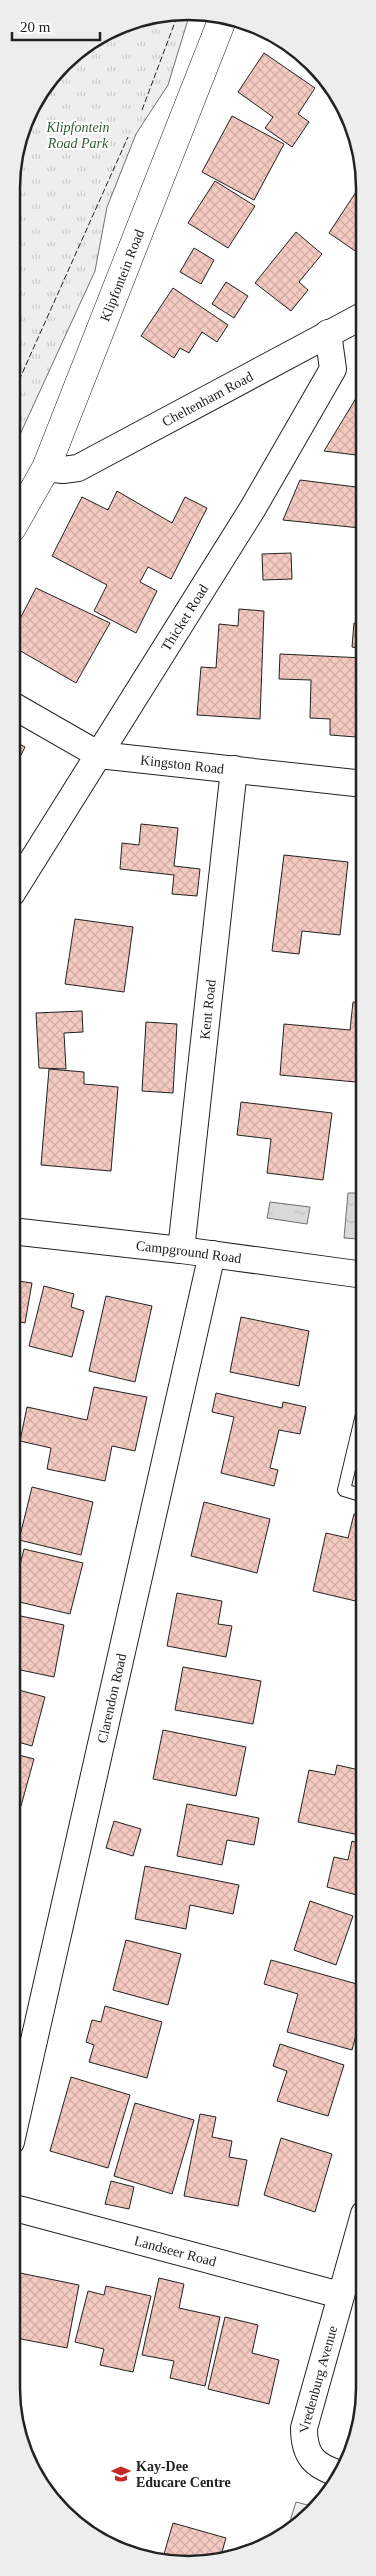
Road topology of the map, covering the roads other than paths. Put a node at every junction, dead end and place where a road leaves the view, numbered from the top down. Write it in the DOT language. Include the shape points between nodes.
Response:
graph roads {
  1 [pos="221,23"];
  2 [pos="356,319"];
  3 [pos="328,333"];
  4 [pos="46,468"];
  5 [pos="20,514"];
  6 [pos="20,710"];
  7 [pos="99,755"];
  8 [pos="234,770"];
  9 [pos="356,783"];
  10 [pos="20,881"];
  11 [pos="20,1231"];
  12 [pos="181,1250"];
  13 [pos="212,1254"];
  14 [pos="356,1274"];
  15 [pos="356,1440"];
  16 [pos="356,1494"];
  17 [pos="20,2102"];
  18 [pos="20,2209"];
  19 [pos="356,2241"];
  20 [pos="340,2295"];
  21 [pos="333,2472"];
  1 -- 4 [label="main road, Klipfontein Road"];
  2 -- 3 [label="street, Cheltenham Road"];
  3 -- 4 [label="street, Cheltenham Road" via="78,468"];
  3 -- 7 [label="street, Thicket Road" via="333,369 253,508"];
  4 -- 5 [label="main road, Klipfontein Road"];
  6 -- 7 [label="street, Kingston Road"];
  7 -- 8 [label="street, Kingston Road"];
  7 -- 10 [label="street, Thicket Road"];
  8 -- 9 [label="street, Kingston Road"];
  8 -- 12 [label="street, Kent Road"];
  11 -- 12 [label="street, Campground Road"];
  12 -- 13 [label="street, Campground Road"];
  13 -- 14 [label="street, Campground Road"];
  13 -- 17 [label="street, Clarendon Road"];
  15 -- 16 [label="lane" via="344,1490"];
  18 -- 20 [label="street, Landseer Road"];
  19 -- 20 [label="street, Vredenburg Avenue"];
  20 -- 21 [label="street, Vredenburg Avenue" via="304,2428 304,2444 312,2459"];
}
